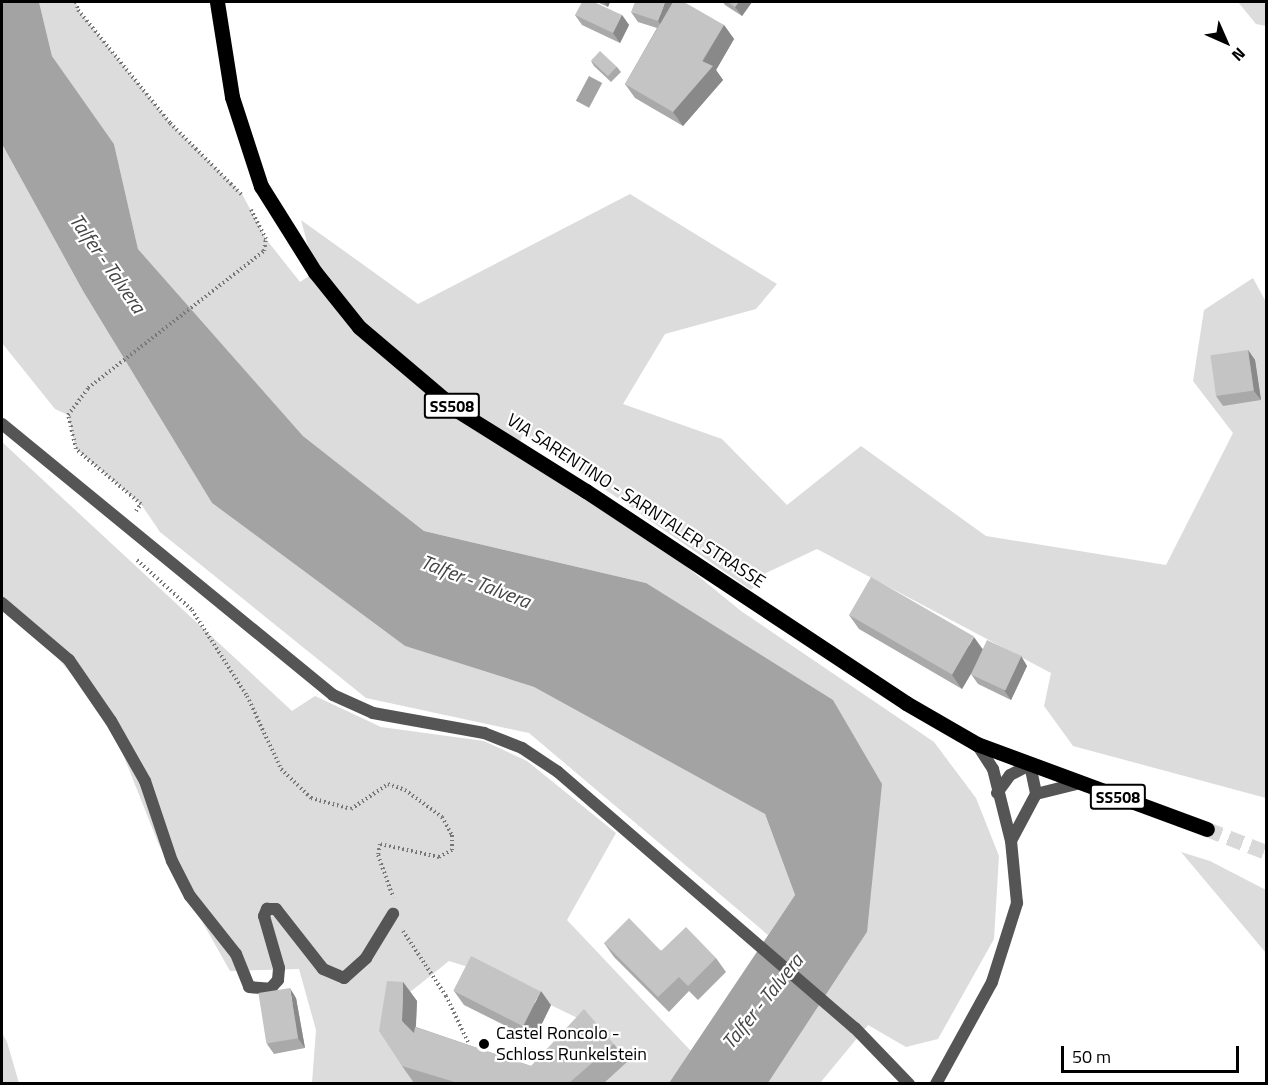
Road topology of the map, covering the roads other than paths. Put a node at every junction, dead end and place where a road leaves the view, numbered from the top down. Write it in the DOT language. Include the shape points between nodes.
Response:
graph roads {
  1 [pos="217,2"];
  2 [pos="2,424"];
  3 [pos="2,603"];
  4 [pos="977,744"];
  5 [pos="1030,765"];
  6 [pos="1080,783"];
  7 [pos="997,793"];
  8 [pos="1036,795"];
  9 [pos="1207,829"];
  10 [pos="1011,841"];
  11 [pos="393,914"];
  12 [pos="909,1083"];
  13 [pos="936,1083"];
  1 -- 4 [label="main road, VIA SARENTINO - SARNTALER STRASSE / SS508" via="232,97 261,186 315,272 359,327 458,411 586,490 906,703"];
  2 -- 12 [label="street" via="333,695 373,713 484,733 522,748 603,809 855,1028"];
  3 -- 11 [label="street" via="69,660 111,721 145,781 176,870 190,896 236,954 249,987 270,989 278,980 279,968 264,916 267,909 276,909 322,969 344,978 366,958"];
  4 -- 5 [label="main road, VIA SARENTINO - SARNTALER STRASSE / SS508"];
  4 -- 7 [label="street" via="993,769"];
  5 -- 6 [label="main road, SS508"];
  5 -- 7 [label="street" via="1010,775"];
  5 -- 8 [label="street"];
  6 -- 8 [label="street"];
  6 -- 9 [label="main road, SS508"];
  7 -- 10 [label="street"];
  8 -- 10 [label="street"];
  10 -- 13 [label="street" via="1017,903 992,982"];
}
